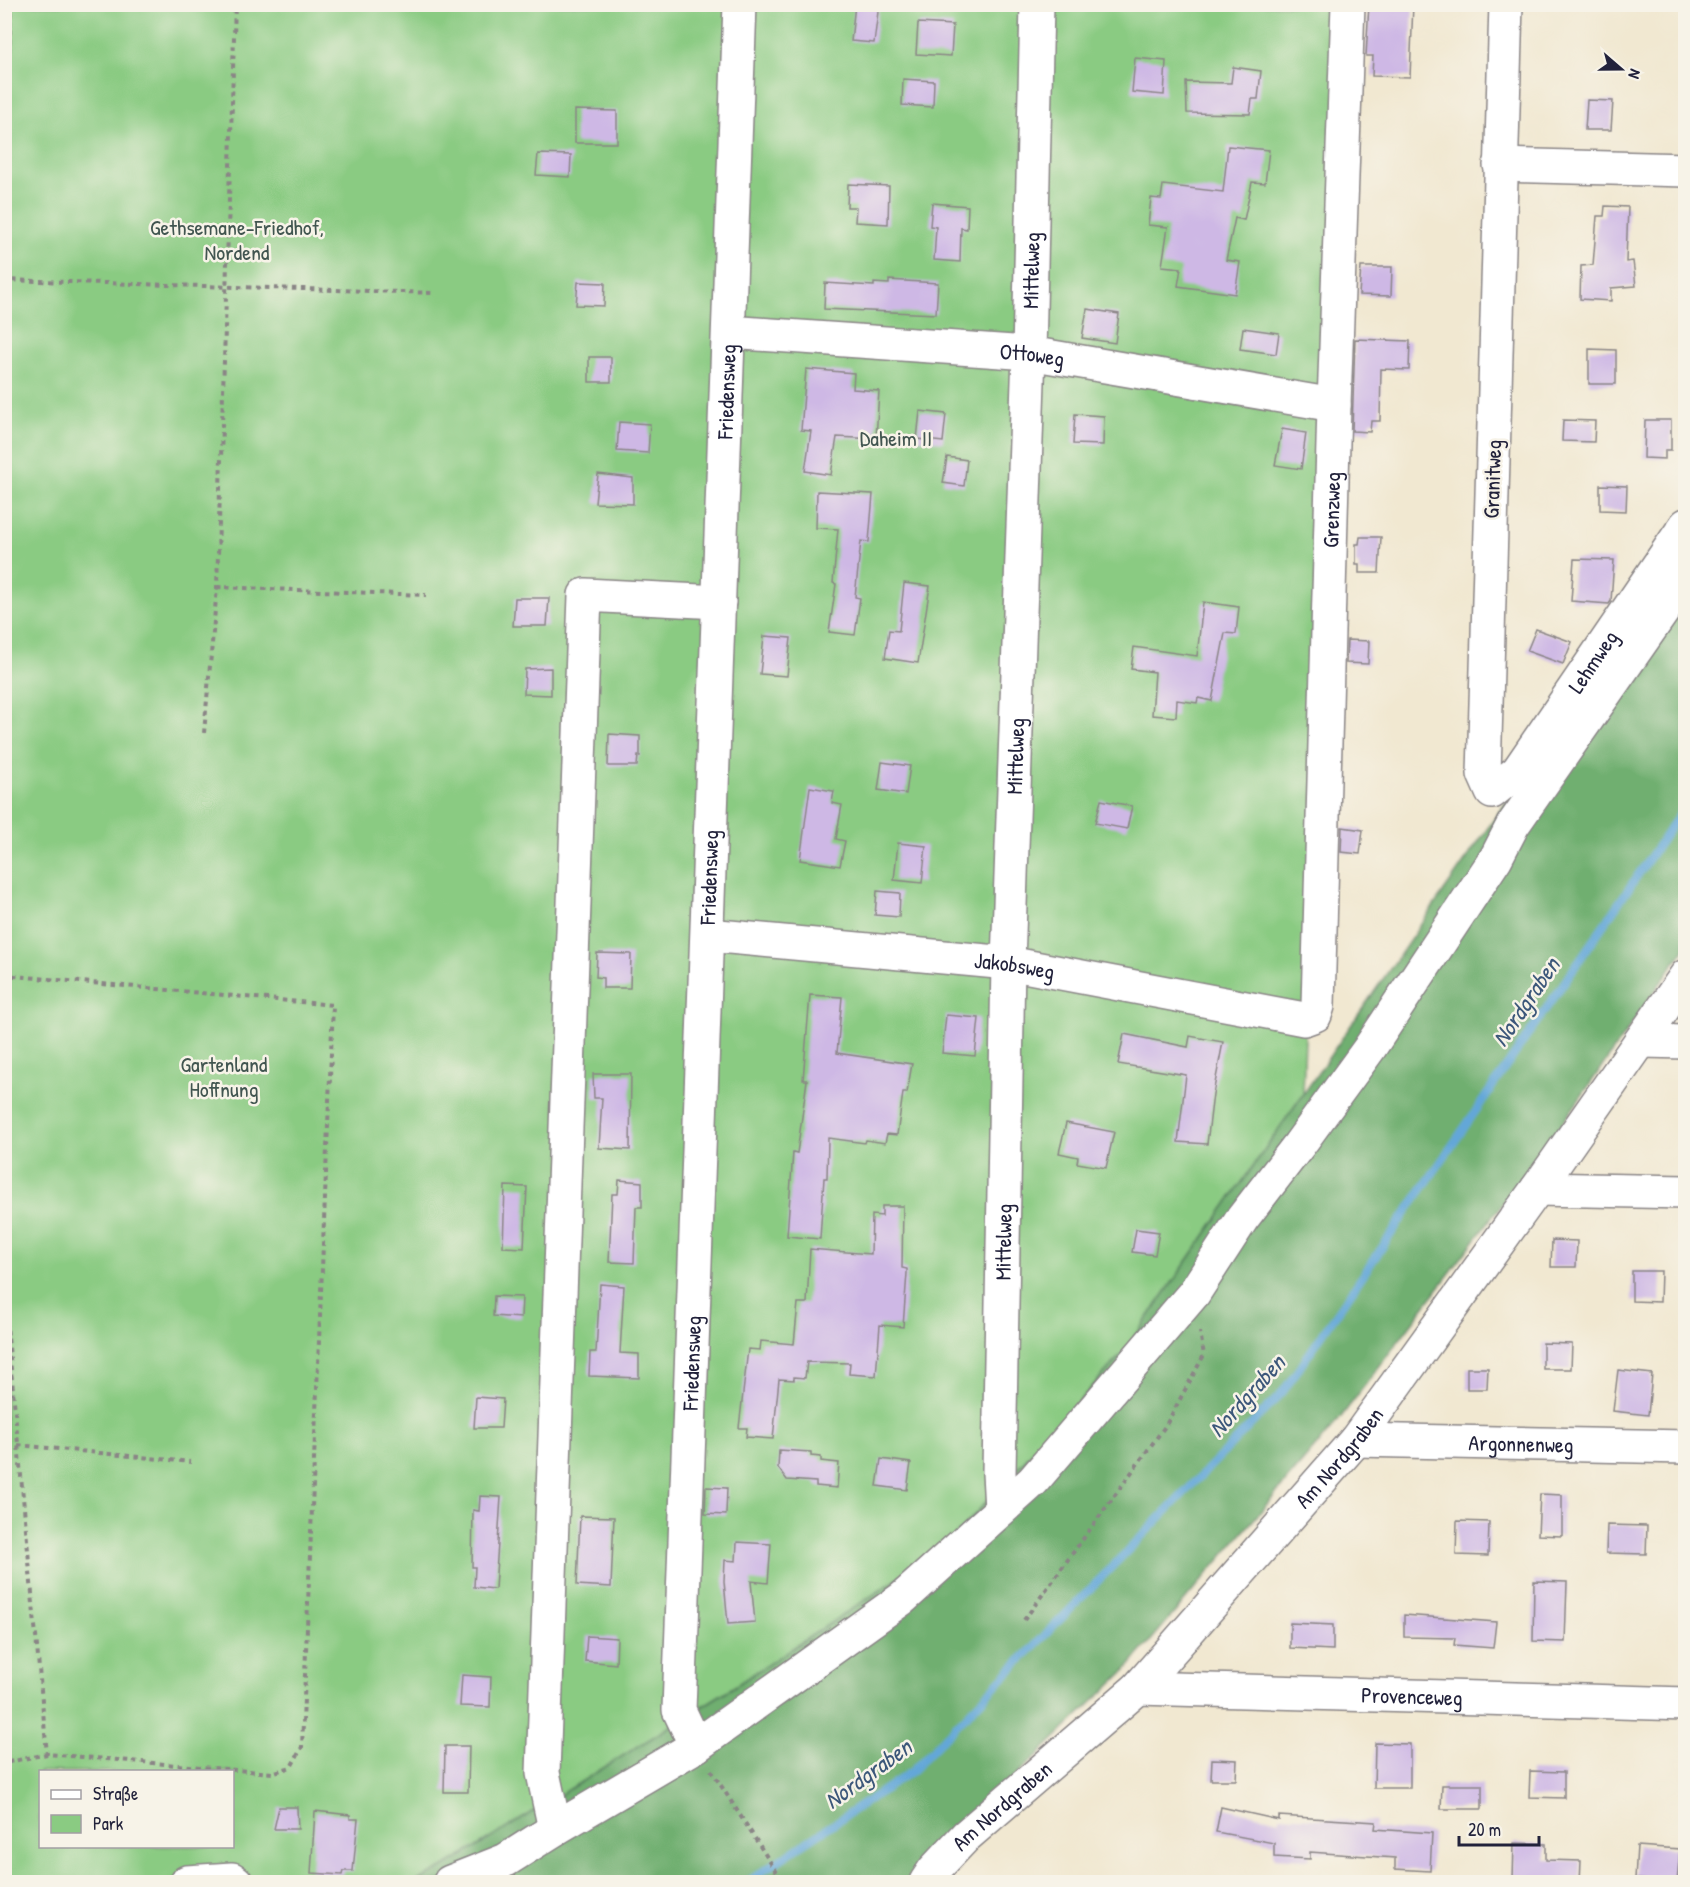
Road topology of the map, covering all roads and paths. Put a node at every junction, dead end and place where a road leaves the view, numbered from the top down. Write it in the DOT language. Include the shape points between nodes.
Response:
graph roads {
  1 [pos="11,4"];
  2 [pos="235,4"];
  3 [pos="740,4"];
  4 [pos="1037,4"];
  5 [pos="1348,4"];
  6 [pos="1506,4"];
  7 [pos="1500,165"];
  8 [pos="1686,171"];
  9 [pos="4,187"];
  10 [pos="4,280"];
  11 [pos="226,286"];
  12 [pos="435,293"];
  13 [pos="729,332"];
  14 [pos="1029,353"];
  15 [pos="1334,405"];
  16 [pos="1686,525"];
  17 [pos="1686,578"];
  18 [pos="217,587"];
  19 [pos="426,595"];
  20 [pos="719,602"];
  21 [pos="204,733"];
  22 [pos="1492,792"];
  23 [pos="708,935"];
  24 [pos="1008,963"];
  25 [pos="4,975"];
  26 [pos="1686,976"];
  27 [pos="1315,1015"];
  28 [pos="1642,1041"];
  29 [pos="1686,1042"];
  30 [pos="1537,1189"];
  31 [pos="1686,1192"];
  32 [pos="1194,1293"];
  33 [pos="4,1294"];
  34 [pos="1356,1440"];
  35 [pos="18,1445"];
  36 [pos="1686,1447"];
  37 [pos="191,1462"];
  38 [pos="1001,1509"];
  39 [pos="1024,1620"];
  40 [pos="1138,1688"];
  41 [pos="1686,1704"];
  42 [pos="696,1746"];
  43 [pos="47,1754"];
  44 [pos="4,1763"];
  45 [pos="726,1794"];
  46 [pos="555,1829"];
  47 [pos="187,1882"];
  48 [pos="236,1882"];
  49 [pos="450,1882"];
  50 [pos="783,1882"];
  51 [pos="926,1882"];
  1 -- 9 [label="path"];
  2 -- 11 [label="path"];
  3 -- 13 [label="street, Friedensweg"];
  4 -- 14 [label="street, Mittelweg"];
  5 -- 15 [label="street, Grenzweg"];
  6 -- 7 [label="street, Granitweg"];
  7 -- 8 [label="street"];
  7 -- 22 [label="street, Granitweg" via="1484,774"];
  10 -- 11 [label="path"];
  11 -- 12 [label="path"];
  11 -- 18 [label="path"];
  13 -- 14 [label="street, Ottoweg"];
  13 -- 20 [label="street, Friedensweg"];
  14 -- 15 [label="street, Ottoweg"];
  14 -- 24 [label="street, Mittelweg"];
  15 -- 27 [label="street, Grenzweg"];
  16 -- 22 [label="street, Lehmweg" via="1518,771"];
  17 -- 32 [label="street" via="1513,825 1496,858 1368,1049 1242,1219"];
  18 -- 19 [label="path"];
  18 -- 21 [label="path"];
  20 -- 23 [label="street, Friedensweg"];
  20 -- 46 [label="street" via="585,595 543,1773"];
  23 -- 24 [label="street, Jakobsweg"];
  23 -- 42 [label="street, Friedensweg" via="679,1710"];
  24 -- 27 [label="street, Jakobsweg" via="1304,1019"];
  24 -- 38 [label="street, Mittelweg"];
  25 -- 43 [label="path" via="333,1005 302,1747 291,1767 272,1773"];
  26 -- 28 [label="street, Am Nordgraben"];
  28 -- 29 [label="street"];
  28 -- 30 [label="street, Am Nordgraben"];
  30 -- 31 [label="street"];
  30 -- 34 [label="street, Am Nordgraben"];
  32 -- 38 [label="street" via="1033,1481"];
  32 -- 39 [label="path" via="1204,1355 1166,1425"];
  33 -- 35 [label="path"];
  34 -- 36 [label="street, Argonnenweg"];
  34 -- 40 [label="street, Am Nordgraben"];
  35 -- 37 [label="path"];
  35 -- 43 [label="path"];
  38 -- 42 [label="street" via="903,1598"];
  40 -- 41 [label="street, Provenceweg"];
  40 -- 51 [label="street, Am Nordgraben" via="966,1836"];
  42 -- 46 [label="street"];
  43 -- 44 [label="path"];
  45 -- 50 [label="path"];
  46 -- 49 [label="street" via="506,1860"];
  47 -- 48 [label="street"];
}
